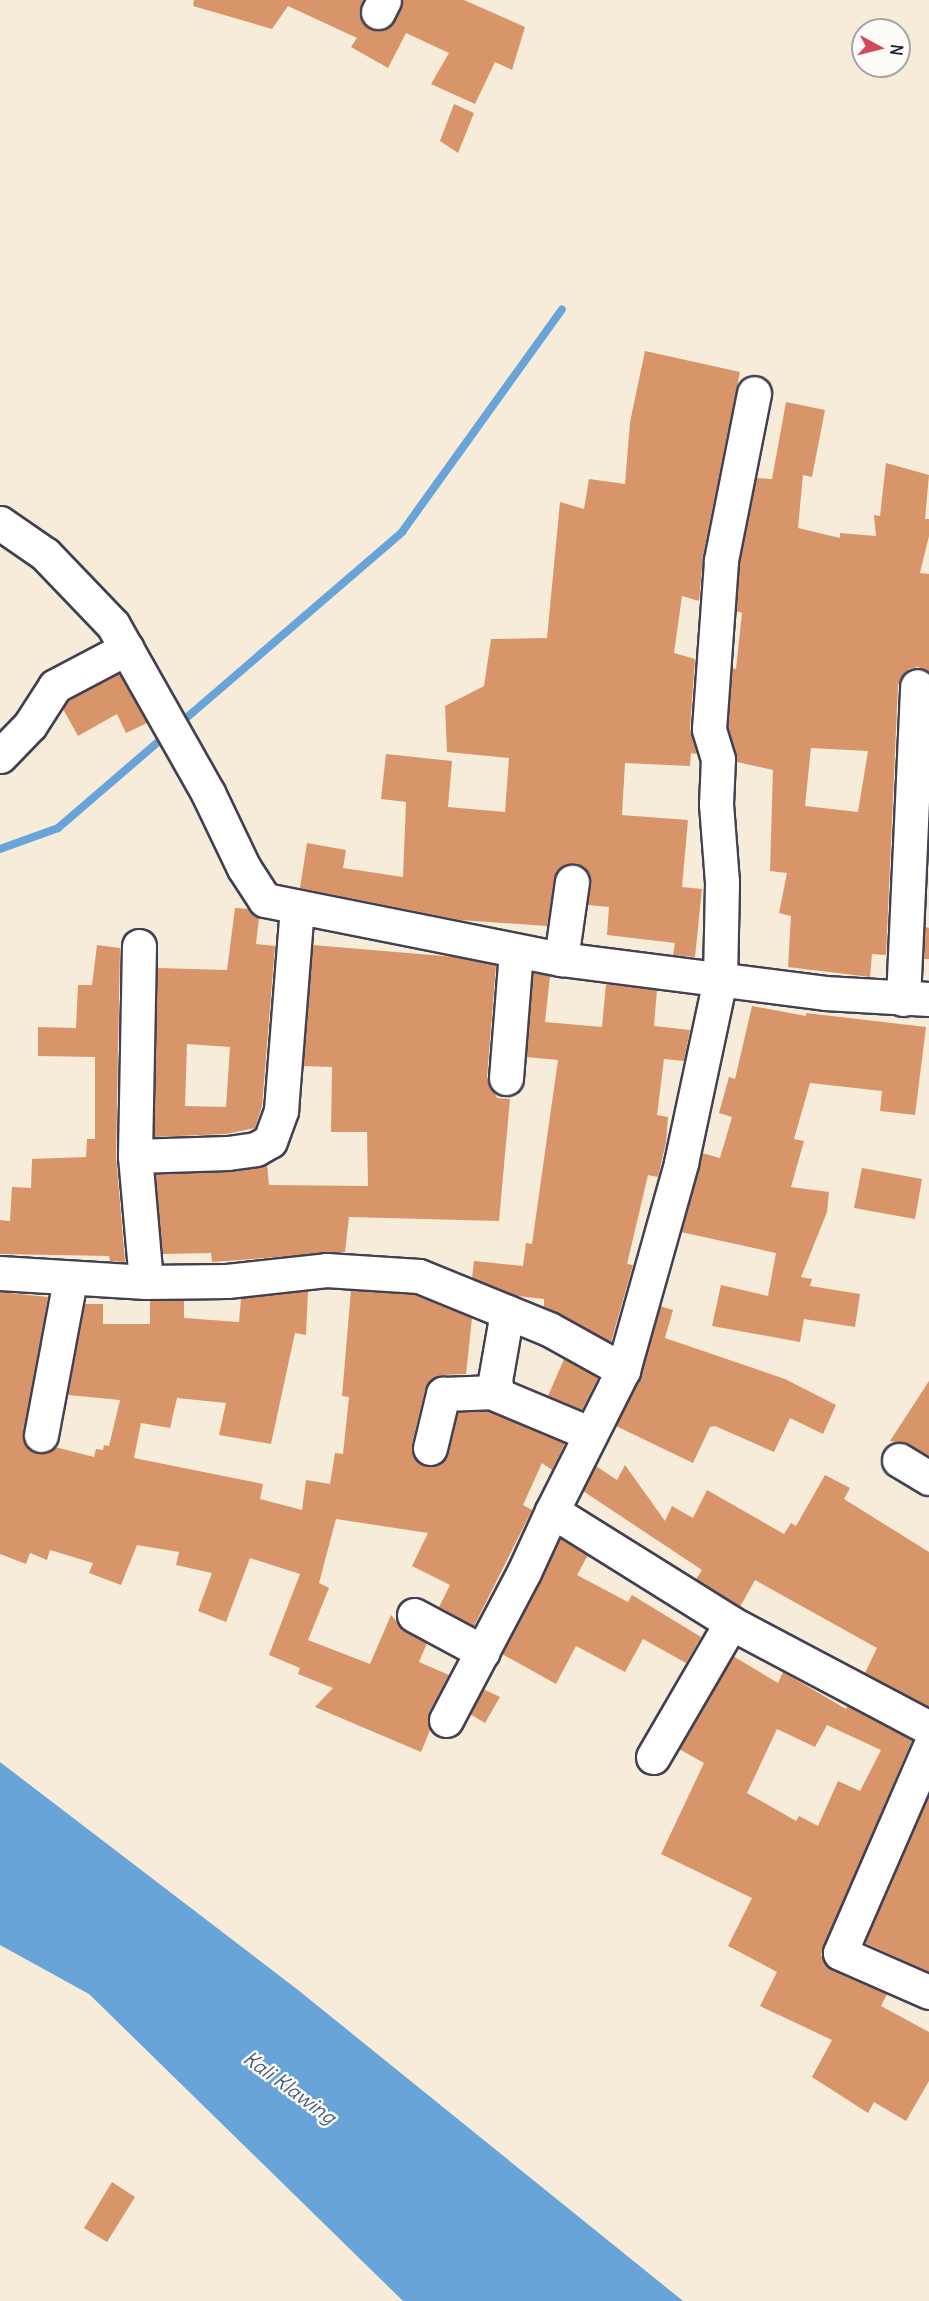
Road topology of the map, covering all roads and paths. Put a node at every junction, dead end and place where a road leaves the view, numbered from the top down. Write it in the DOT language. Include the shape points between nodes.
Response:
graph roads {
  1 [pos="754,393"];
  2 [pos="0,524"];
  3 [pos="127,648"];
  4 [pos="917,686"];
  5 [pos="0,756"];
  6 [pos="572,882"];
  7 [pos="297,907"];
  8 [pos="140,946"];
  9 [pos="516,951"];
  10 [pos="561,959"];
  11 [pos="720,979"];
  12 [pos="916,999"];
  13 [pos="506,1078"];
  14 [pos="135,1156"];
  15 [pos="0,1273"];
  16 [pos="70,1280"];
  17 [pos="146,1282"];
  18 [pos="507,1312"];
  19 [pos="623,1370"];
  20 [pos="496,1392"];
  21 [pos="589,1432"];
  22 [pos="41,1435"];
  23 [pos="430,1448"];
  24 [pos="899,1460"];
  25 [pos="929,1478"];
  26 [pos="552,1511"];
  27 [pos="414,1615"];
  28 [pos="730,1623"];
  29 [pos="483,1652"];
  30 [pos="446,1720"];
  31 [pos="929,1728"];
  32 [pos="929,1748"];
  33 [pos="653,1757"];
  34 [pos="929,1992"];
  1 -- 11 [label="street" via="721,560 709,729 718,759"];
  2 -- 3 [label="street" via="74,580 108,618"];
  3 -- 5 [label="street" via="55,686 30,725"];
  3 -- 7 [label="street" via="258,892 270,901"];
  4 -- 12 [label="street"];
  6 -- 10 [label="street"];
  7 -- 9 [label="street"];
  7 -- 14 [label="street" via="281,1110 270,1141 256,1149 228,1153"];
  8 -- 14 [label="street"];
  9 -- 10 [label="street"];
  9 -- 13 [label="street"];
  10 -- 11 [label="street"];
  11 -- 12 [label="street"];
  11 -- 19 [label="street" via="681,1163"];
  14 -- 17 [label="street"];
  15 -- 16 [label="street"];
  16 -- 17 [label="street"];
  16 -- 22 [label="street"];
  17 -- 18 [label="street" via="227,1281 326,1270 376,1271 429,1279"];
  18 -- 19 [label="street" via="549,1329"];
  18 -- 20 [label="street"];
  19 -- 21 [label="street"];
  20 -- 21 [label="street"];
  20 -- 23 [label="street" via="443,1394"];
  21 -- 26 [label="street"];
  24 -- 25 [label="street"];
  26 -- 28 [label="street"];
  26 -- 29 [label="street"];
  27 -- 29 [label="street"];
  28 -- 31 [label="street"];
  28 -- 33 [label="street"];
  29 -- 30 [label="street"];
  32 -- 34 [label="street" via="840,1953"];
}
